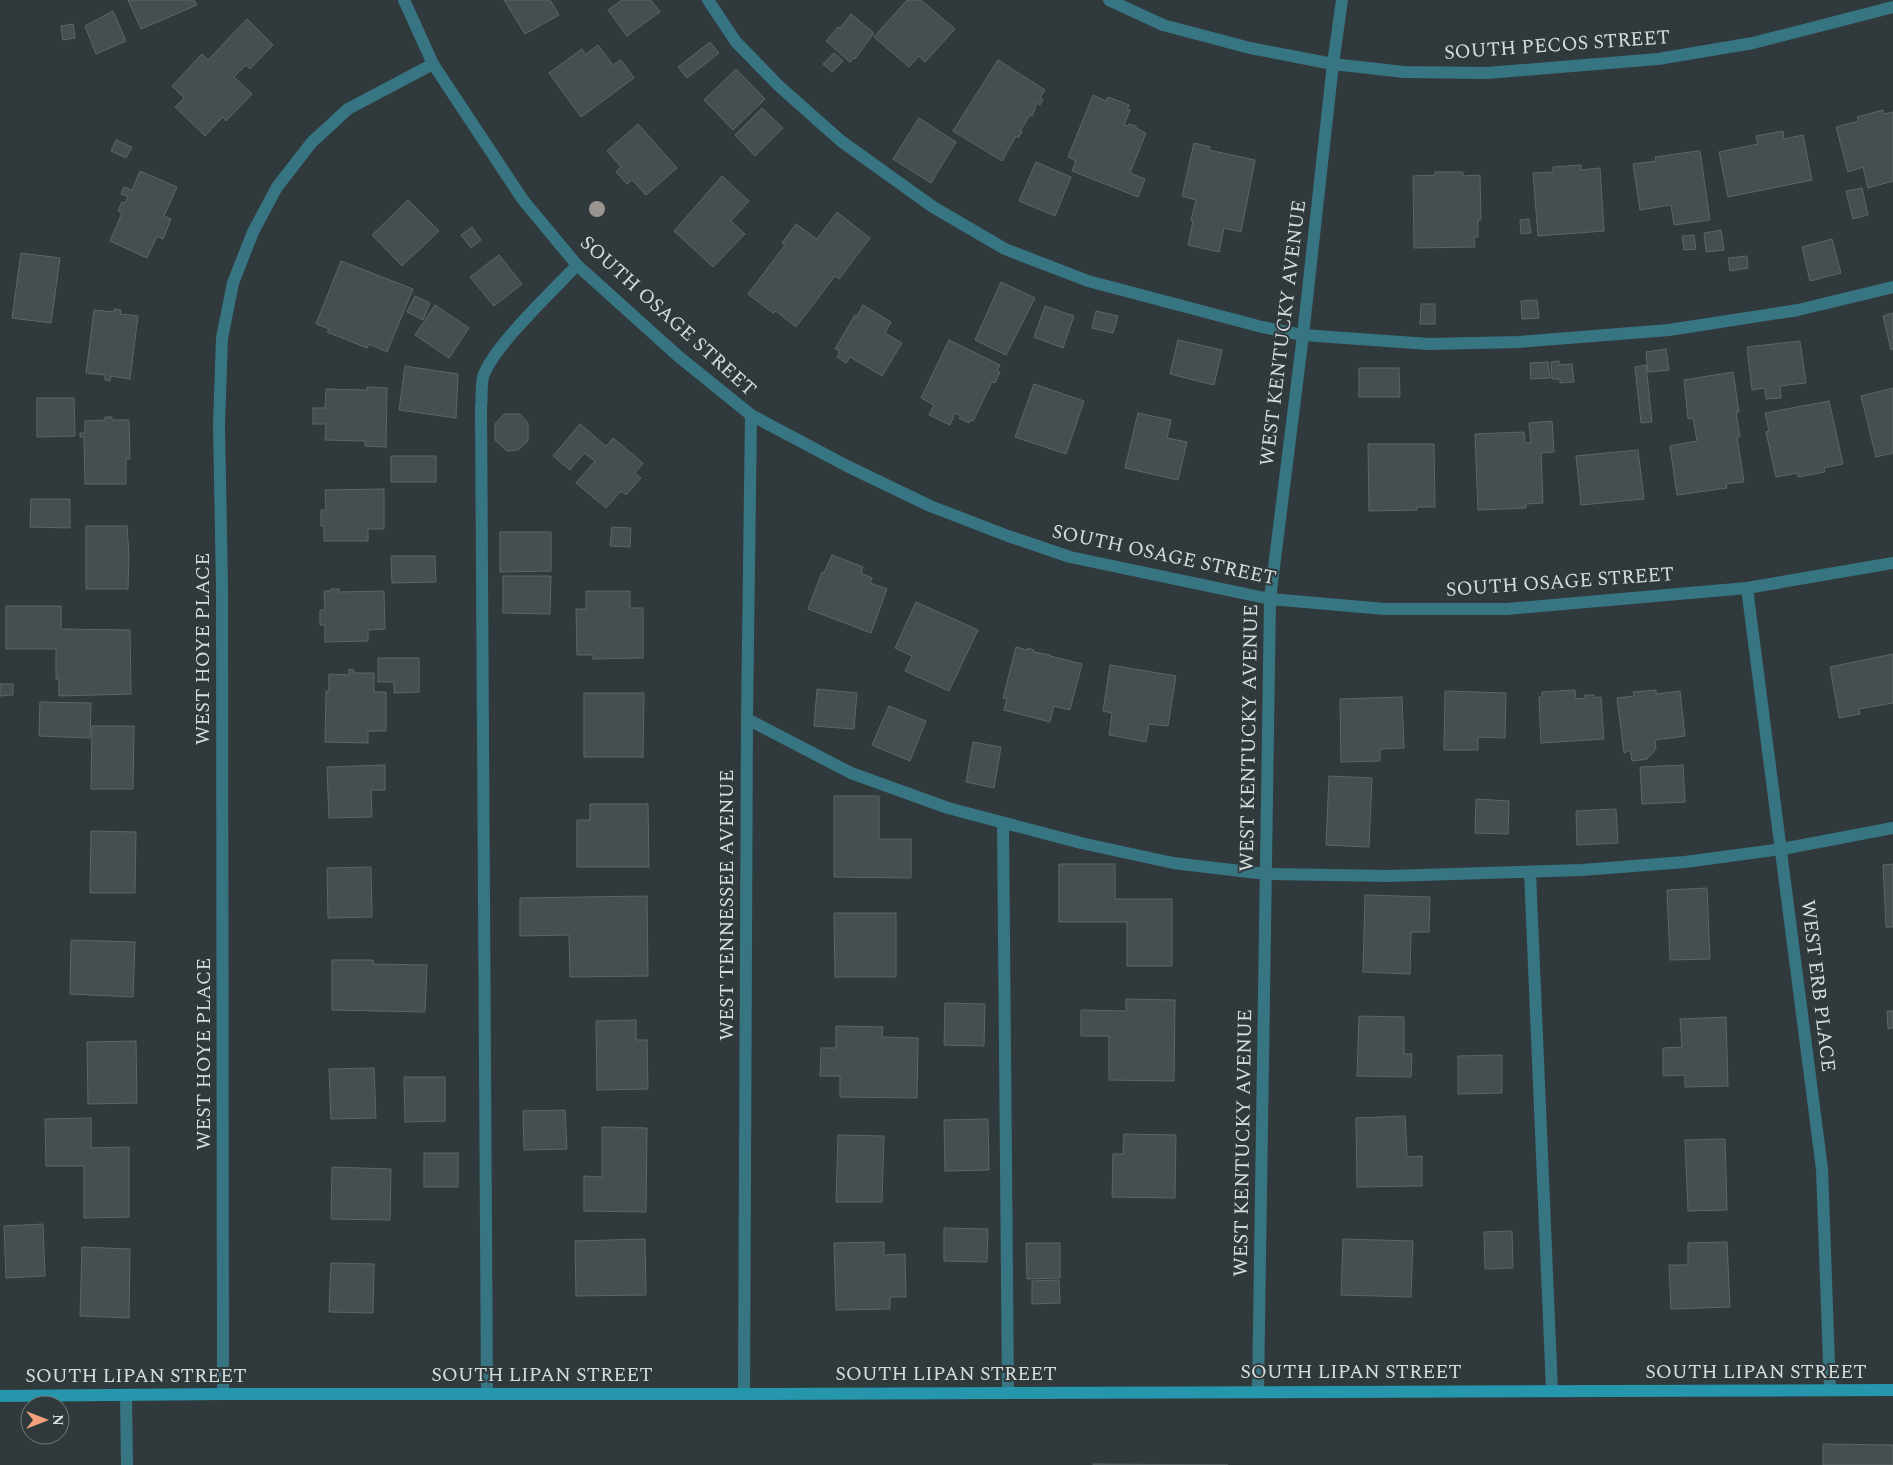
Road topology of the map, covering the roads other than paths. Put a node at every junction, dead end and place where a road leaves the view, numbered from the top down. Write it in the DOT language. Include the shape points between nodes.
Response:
graph roads {
  1 [pos="404,0"];
  2 [pos="708,0"];
  3 [pos="1109,0"];
  4 [pos="1342,0"];
  5 [pos="1893,8"];
  6 [pos="433,64"];
  7 [pos="1333,64"];
  8 [pos="578,265"];
  9 [pos="1893,287"];
  10 [pos="1302,335"];
  11 [pos="751,415"];
  12 [pos="1893,562"];
  13 [pos="1747,588"];
  14 [pos="1270,599"];
  15 [pos="747,719"];
  16 [pos="1003,823"];
  17 [pos="1893,828"];
  18 [pos="1782,849"];
  19 [pos="1530,872"];
  20 [pos="1266,874"];
  21 [pos="1830,1390"];
  22 [pos="1893,1390"];
  23 [pos="1258,1391"];
  24 [pos="1552,1391"];
  25 [pos="1008,1392"];
  26 [pos="223,1394"];
  27 [pos="488,1394"];
  28 [pos="744,1394"];
  29 [pos="126,1395"];
  30 [pos="0,1396"];
  31 [pos="127,1465"];
  1 -- 6 [label="street"];
  2 -- 10 [label="street" via="736,42 842,142 933,207 1005,249 1088,281"];
  3 -- 7 [label="street, SOUTH PECOS STREET" via="1163,25 1250,48"];
  4 -- 7 [label="street, WEST KENTUCKY AVENUE"];
  5 -- 7 [label="street, SOUTH PECOS STREET" via="1753,43 1658,59 1488,73 1404,72"];
  6 -- 8 [label="street, SOUTH OSAGE STREET" via="523,200"];
  6 -- 26 [label="street, WEST HOYE PLACE" via="348,109 312,142 277,187 253,232 233,283 222,338 219,425"];
  7 -- 10 [label="street, WEST KENTUCKY AVENUE"];
  8 -- 11 [label="street, SOUTH OSAGE STREET" via="678,356"];
  8 -- 27 [label="street" via="492,358 483,377"];
  9 -- 10 [label="street" via="1798,310 1669,330 1518,342 1429,344"];
  10 -- 14 [label="street, WEST KENTUCKY AVENUE"];
  11 -- 14 [label="street, SOUTH OSAGE STREET" via="930,506 1008,536 1070,557"];
  11 -- 15 [label="street, WEST TENNESSEE AVENUE"];
  12 -- 13 [label="street, SOUTH OSAGE STREET"];
  13 -- 14 [label="street, SOUTH OSAGE STREET" via="1507,608 1385,610"];
  13 -- 18 [label="street, WEST ERB PLACE"];
  14 -- 20 [label="street, WEST KENTUCKY AVENUE"];
  15 -- 16 [label="street" via="851,773 948,808"];
  15 -- 28 [label="street, WEST TENNESSEE AVENUE"];
  16 -- 20 [label="street" via="1173,863"];
  16 -- 25 [label="street"];
  17 -- 18 [label="street"];
  18 -- 19 [label="street" via="1685,862"];
  18 -- 21 [label="street, WEST ERB PLACE" via="1822,1169"];
  19 -- 20 [label="street" via="1388,876"];
  19 -- 24 [label="street"];
  20 -- 23 [label="street, WEST KENTUCKY AVENUE"];
  21 -- 22 [label="street, SOUTH LIPAN STREET"];
  21 -- 24 [label="street, SOUTH LIPAN STREET"];
  23 -- 24 [label="street, SOUTH LIPAN STREET"];
  23 -- 25 [label="street, SOUTH LIPAN STREET"];
  25 -- 28 [label="street, SOUTH LIPAN STREET"];
  26 -- 27 [label="street, SOUTH LIPAN STREET"];
  26 -- 29 [label="street, SOUTH LIPAN STREET"];
  27 -- 28 [label="street, SOUTH LIPAN STREET"];
  29 -- 30 [label="street, SOUTH LIPAN STREET"];
  29 -- 31 [label="street"];
}
